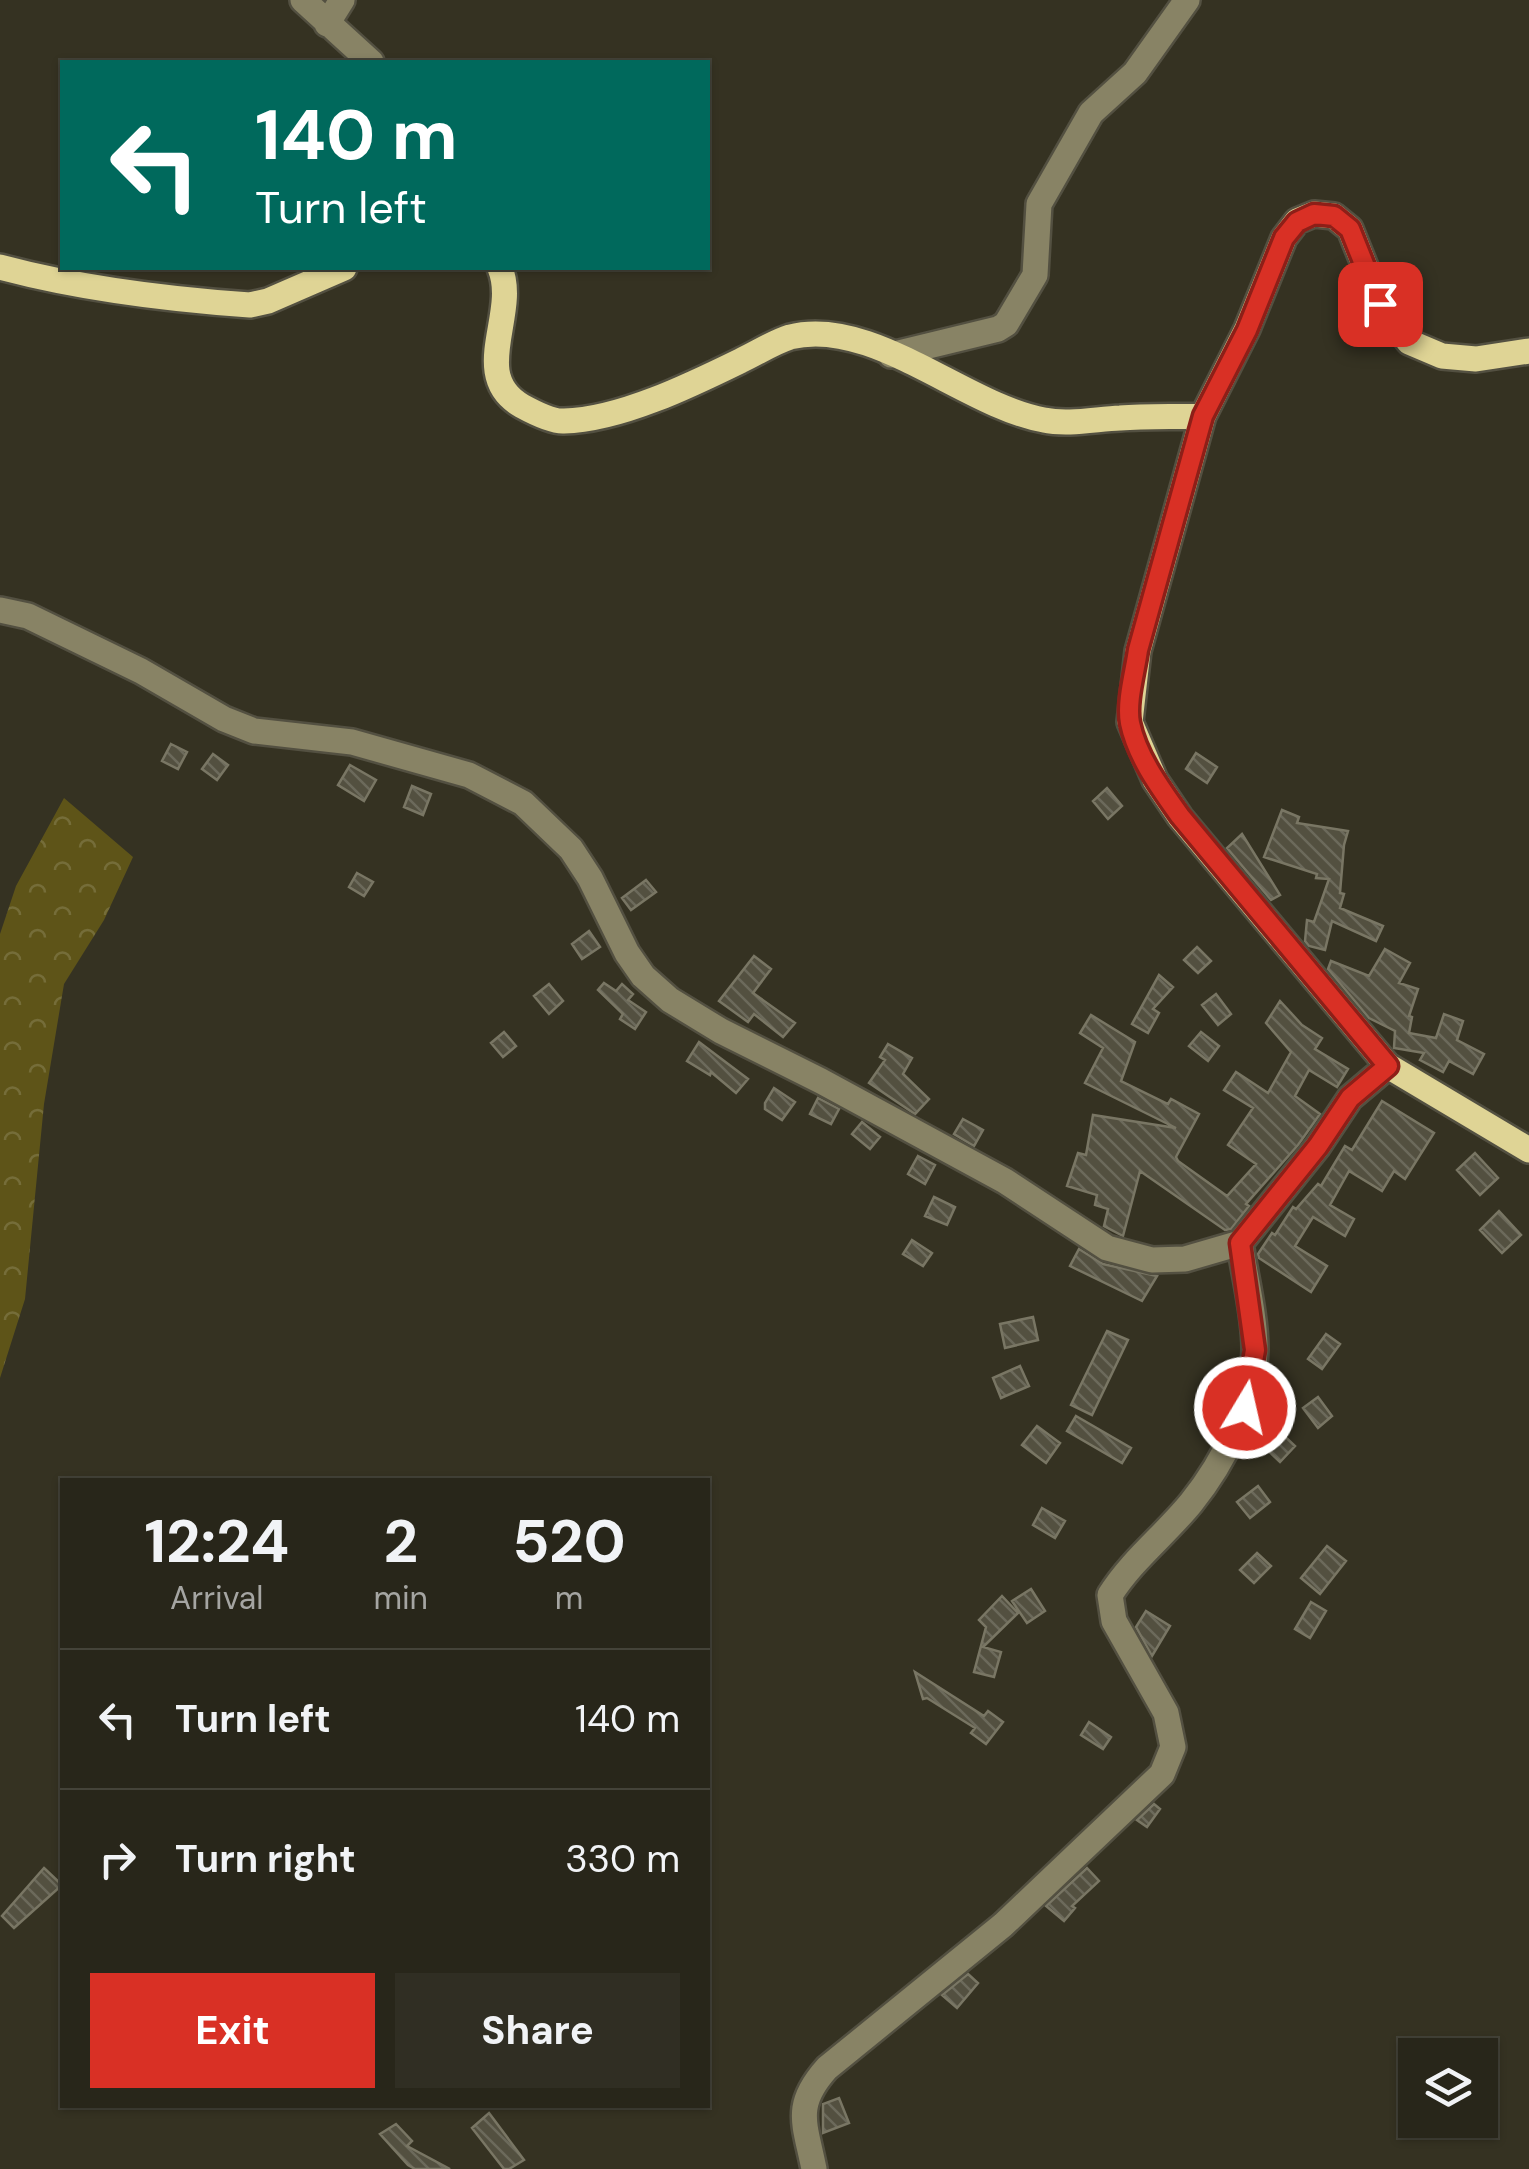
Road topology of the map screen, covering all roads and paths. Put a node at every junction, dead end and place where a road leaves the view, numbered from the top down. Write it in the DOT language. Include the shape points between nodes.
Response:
graph roads {
  1 [pos="303,0"];
  2 [pos="342,0"];
  3 [pos="1186,0"];
  4 [pos="327,24"];
  5 [pos="369,60"];
  6 [pos="0,267"];
  7 [pos="339,270"];
  8 [pos="501,270"];
  9 [pos="1529,351"];
  10 [pos="891,355"];
  11 [pos="1203,416"];
  12 [pos="0,610"];
  13 [pos="1388,1066"];
  14 [pos="1529,1150"];
  15 [pos="1240,1243"];
  16 [pos="814,2169"];
  1 -- 4 [label="street"];
  2 -- 4 [label="street"];
  3 -- 10 [label="street" via="1134,73 1091,113 1039,204 1036,276 1006,324"];
  4 -- 5 [label="street"];
  6 -- 7 [label="main road" via="123,293 250,305"];
  8 -- 10 [label="main road" via="503,318 494,366 500,389 560,422 660,396 789,338 850,337"];
  9 -- 11 [label="main road" via="1476,359 1442,356 1408,342 1380,304 1350,229 1334,216 1314,214 1284,238"];
  10 -- 11 [label="main road" via="1005,410 1047,421"];
  11 -- 13 [label="main road" via="1138,650 1130,722 1155,780 1180,816"];
  12 -- 15 [label="street" via="28,616 254,731 352,742 482,782 523,803 571,850 627,953 670,1000 1005,1181 1107,1248 1169,1260"];
  13 -- 14 [label="main road"];
  13 -- 15 [label="street" via="1350,1098"];
  15 -- 16 [label="street" via="1255,1350 1245,1408 1192,1502 1110,1595 1114,1621 1166,1713 1172,1747 1162,1774 1003,1925 810,2087 804,2106"];
}
